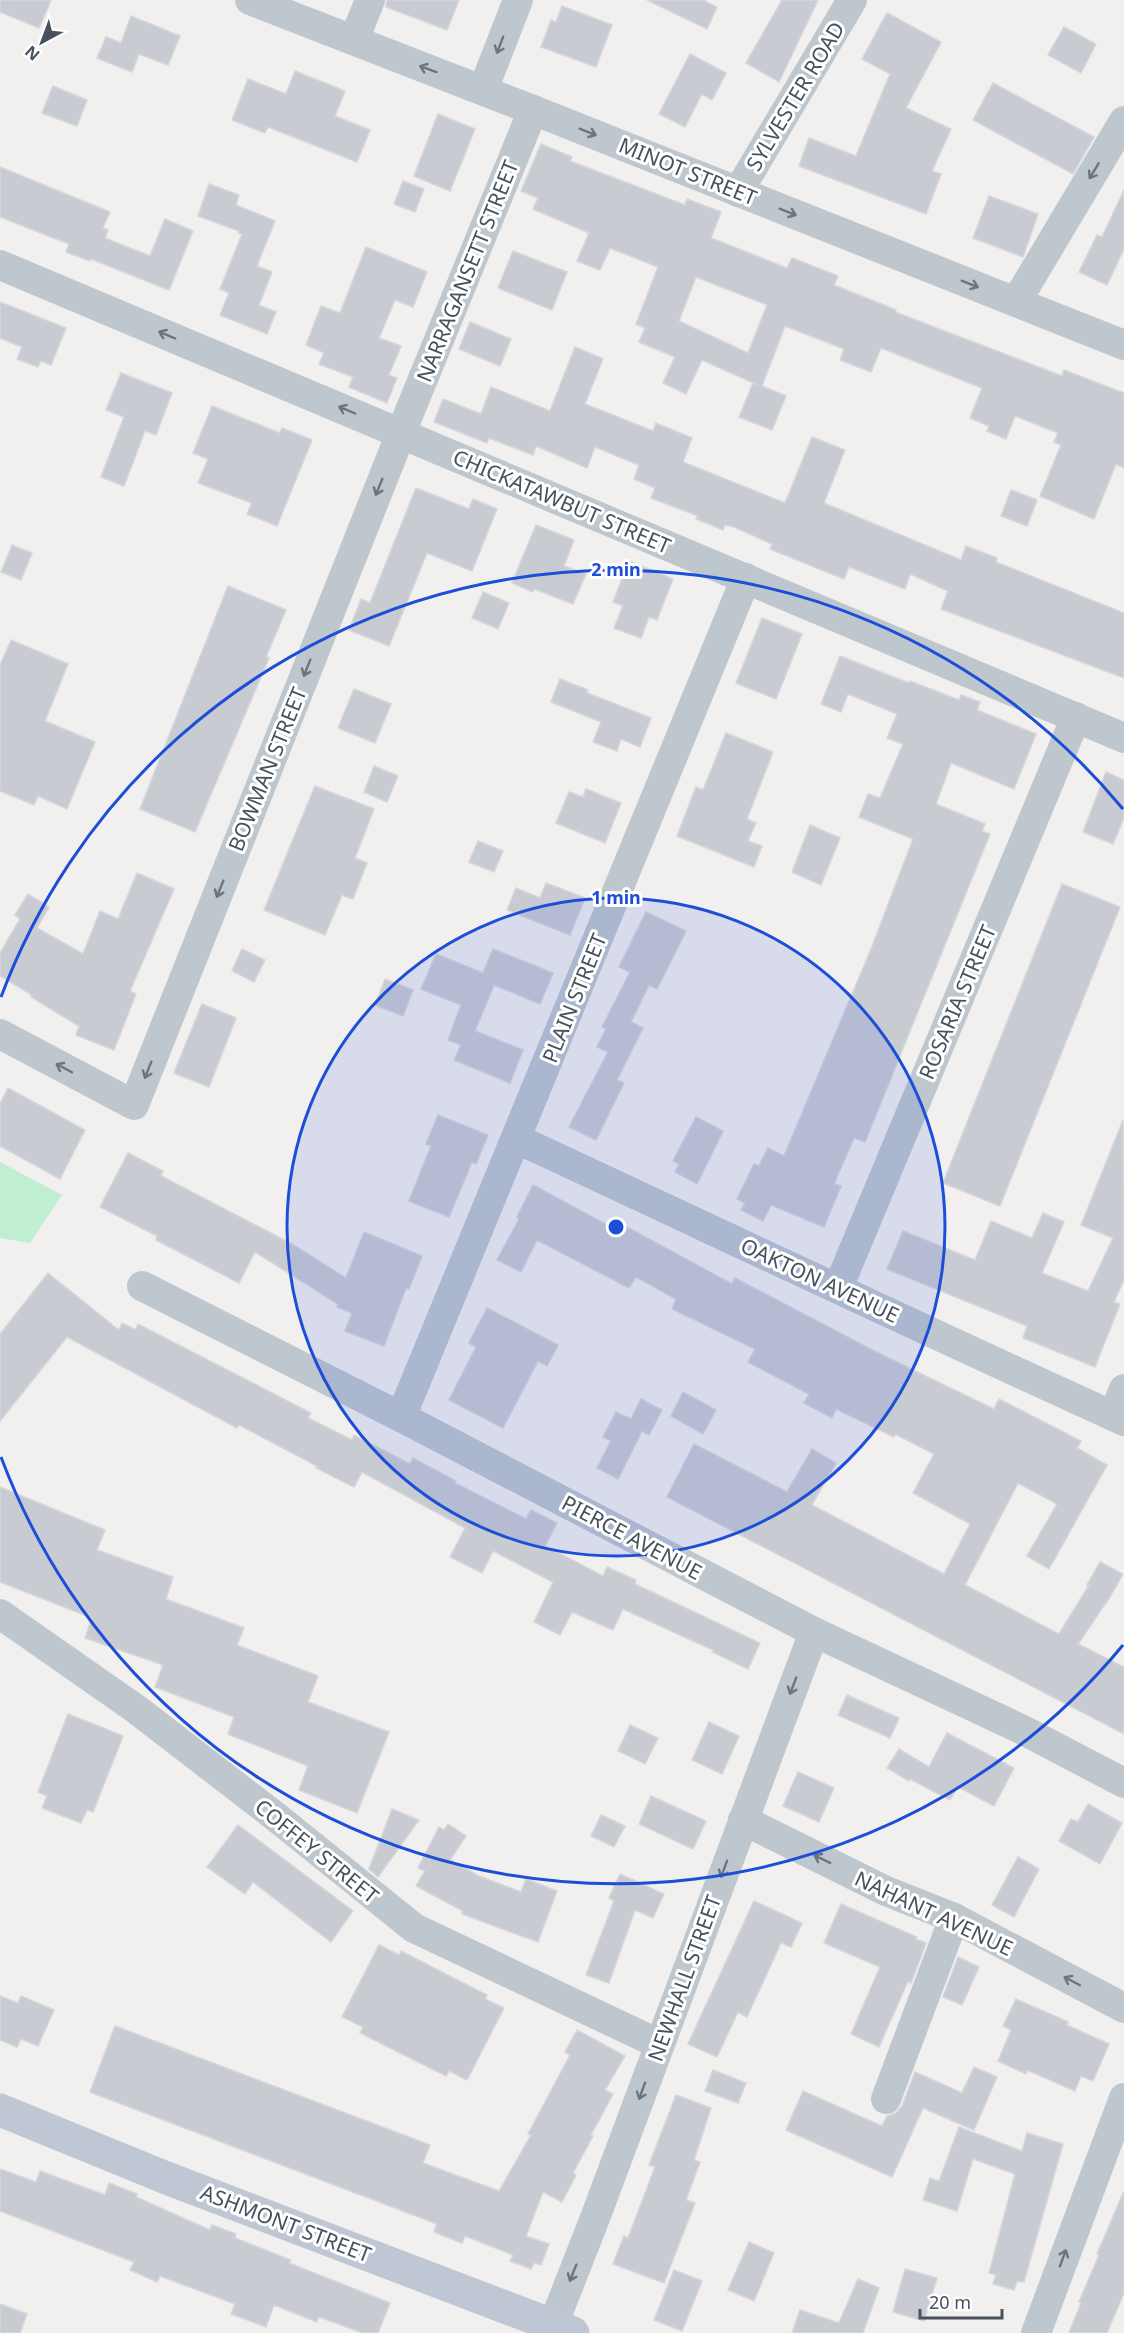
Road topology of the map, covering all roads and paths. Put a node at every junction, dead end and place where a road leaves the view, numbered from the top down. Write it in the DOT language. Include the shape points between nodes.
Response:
graph roads {
  1 [pos="370,0"];
  2 [pos="518,0"];
  3 [pos="852,0"];
  4 [pos="261,2"];
  5 [pos="354,40"];
  6 [pos="483,90"];
  7 [pos="533,110"];
  8 [pos="1124,121"];
  9 [pos="738,192"];
  10 [pos="0,265"];
  11 [pos="1016,302"];
  12 [pos="1124,345"];
  13 [pos="401,433"];
  14 [pos="746,578"];
  15 [pos="1076,717"];
  16 [pos="1124,738"];
  17 [pos="0,1034"];
  18 [pos="517,1139"];
  19 [pos="142,1286"];
  20 [pos="838,1288"];
  21 [pos="1120,1409"];
  22 [pos="401,1417"];
  23 [pos="0,1614"];
  24 [pos="814,1632"];
  25 [pos="1124,1784"];
  26 [pos="743,1820"];
  27 [pos="954,1918"];
  28 [pos="1124,2008"];
  29 [pos="659,2044"];
  30 [pos="1124,2098"];
  31 [pos="886,2099"];
  32 [pos="0,2110"];
  33 [pos="563,2329"];
  34 [pos="1036,2333"];
  1 -- 5 [label="street"];
  2 -- 6 [label="street, one-way"];
  3 -- 9 [label="street, SYLVESTER ROAD"];
  4 -- 5 [label="street, MINOT STREET"];
  6 -- 5 [label="street, MINOT STREET, one-way"];
  6 -- 7 [label="street, MINOT STREET"];
  7 -- 9 [label="street, MINOT STREET, one-way"];
  7 -- 13 [label="street, NARRAGANSETT STREET"];
  8 -- 11 [label="street, one-way"];
  9 -- 11 [label="street, MINOT STREET, one-way"];
  13 -- 10 [label="street, CHICKATAWBUT STREET, one-way"];
  11 -- 12 [label="street, MINOT STREET"];
  13 -- 14 [label="street, CHICKATAWBUT STREET"];
  13 -- 17 [label="street, BOWMAN STREET, one-way" via="134,1105"];
  14 -- 15 [label="street, CHICKATAWBUT STREET"];
  14 -- 18 [label="street, PLAIN STREET"];
  15 -- 16 [label="street, CHICKATAWBUT STREET"];
  15 -- 20 [label="street, ROSARIA STREET"];
  18 -- 20 [label="street, OAKTON AVENUE"];
  18 -- 22 [label="street, PLAIN STREET"];
  19 -- 22 [label="street, PIERCE AVENUE"];
  20 -- 21 [label="street, OAKTON AVENUE" via="934,1334"];
  22 -- 24 [label="street, PIERCE AVENUE"];
  23 -- 29 [label="street, COFFEY STREET" via="136,1709 414,1928"];
  24 -- 25 [label="street, PIERCE AVENUE" via="1023,1730"];
  24 -- 26 [label="street, NEWHALL STREET, one-way"];
  27 -- 26 [label="street, NAHANT AVENUE, one-way" via="886,1891"];
  26 -- 29 [label="street, NEWHALL STREET, one-way"];
  28 -- 27 [label="street, NAHANT AVENUE, one-way"];
  27 -- 31 [label="street"];
  29 -- 33 [label="street, NEWHALL STREET, one-way" via="595,2218"];
  34 -- 30 [label="street, one-way"];
  32 -- 33 [label="main road, ASHMONT STREET"];
}
